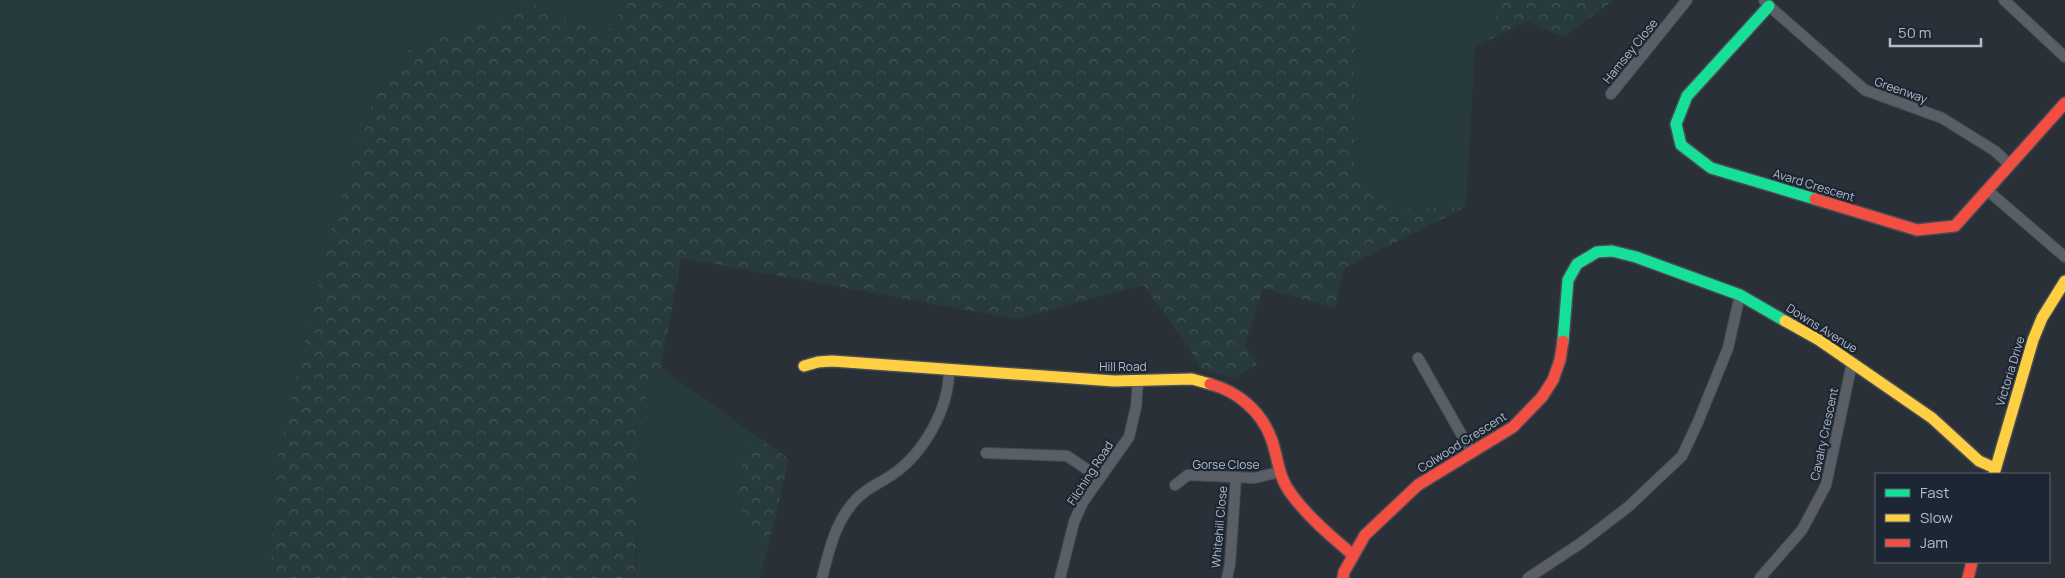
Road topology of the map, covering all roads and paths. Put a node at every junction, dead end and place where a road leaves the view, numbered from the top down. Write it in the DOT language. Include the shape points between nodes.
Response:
graph roads {
  1 [pos="1687,0"];
  2 [pos="2004,0"];
  3 [pos="1766,3"];
  4 [pos="2065,57"];
  5 [pos="1611,94"];
  6 [pos="2065,103"];
  7 [pos="2010,165"];
  8 [pos="1987,190"];
  9 [pos="1612,251"];
  10 [pos="2065,257"];
  11 [pos="2065,281"];
  12 [pos="1740,295"];
  13 [pos="1418,358"];
  14 [pos="1852,363"];
  15 [pos="804,366"];
  16 [pos="949,370"];
  17 [pos="1138,381"];
  18 [pos="986,453"];
  19 [pos="1472,453"];
  20 [pos="1994,471"];
  21 [pos="1279,472"];
  22 [pos="1236,477"];
  23 [pos="1100,478"];
  24 [pos="1175,485"];
  25 [pos="1353,554"];
  26 [pos="1972,563"];
  27 [pos="822,578"];
  28 [pos="1060,578"];
  29 [pos="1227,578"];
  30 [pos="1343,578"];
  31 [pos="1528,578"];
  32 [pos="1760,578"];
  33 [pos="1968,578"];
  1 -- 5 [label="street, Hamsey Close"];
  2 -- 4 [label="street"];
  3 -- 7 [label="street, Greenway" via="1865,90 1942,118 1995,151"];
  3 -- 8 [label="street, Avard Crescent" via="1686,96 1676,124 1681,145 1711,168 1918,230 1955,226"];
  6 -- 7 [label="street, Avard Crescent"];
  7 -- 8 [label="street, Avard Crescent"];
  8 -- 10 [label="street"];
  9 -- 12 [label="street, Downs Avenue"];
  9 -- 19 [label="street, Colwood Crescent" via="1597,252 1577,264 1568,280 1560,360 1542,397 1513,428"];
  11 -- 20 [label="street, Victoria Drive" via="2042,318 2033,340"];
  12 -- 14 [label="street, Downs Avenue" via="1819,340"];
  12 -- 31 [label="street" via="1728,348 1682,456 1628,507"];
  13 -- 19 [label="street"];
  14 -- 20 [label="street, Downs Avenue" via="1932,418"];
  14 -- 32 [label="street, Cavalry Crescent" via="1826,486 1802,530"];
  15 -- 16 [label="street, Hill Road" via="832,361"];
  16 -- 17 [label="street, Hill Road"];
  16 -- 27 [label="street" via="946,395 930,434 912,457 853,502 831,541"];
  17 -- 21 [label="street, Hill Road" via="1192,379 1225,388 1258,415 1271,438"];
  17 -- 23 [label="street, Filching Road" via="1129,437"];
  18 -- 23 [label="street" via="1067,456"];
  19 -- 25 [label="street, Colwood Crescent" via="1418,486 1370,530"];
  21 -- 22 [label="street, Gorse Close" via="1255,478"];
  21 -- 25 [label="street, Hill Road" via="1292,495 1340,545"];
  22 -- 24 [label="street, Gorse Close" via="1188,475"];
  22 -- 29 [label="street, Whitehill Close"];
  23 -- 28 [label="street, Filching Road" via="1074,522"];
  25 -- 30 [label="street, Colwood Crescent"];
  26 -- 33 [label="street"];
}
